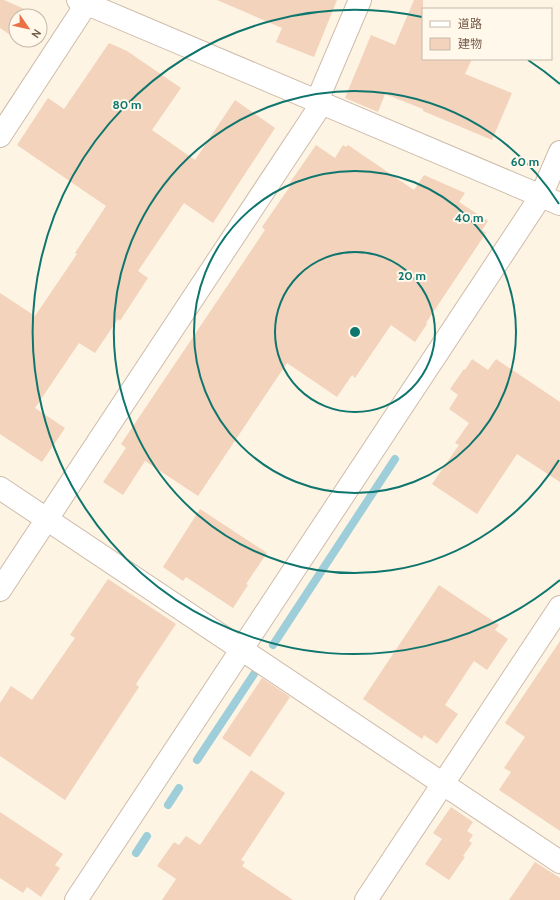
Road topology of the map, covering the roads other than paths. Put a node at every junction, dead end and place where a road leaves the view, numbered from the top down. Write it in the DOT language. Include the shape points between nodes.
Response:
graph roads {
  1 [pos="360,0"];
  2 [pos="85,1"];
  3 [pos="320,102"];
  4 [pos="0,136"];
  5 [pos="560,152"];
  6 [pos="551,200"];
  7 [pos="0,488"];
  8 [pos="47,519"];
  9 [pos="0,590"];
  10 [pos="560,607"];
  11 [pos="242,649"];
  12 [pos="443,784"];
  13 [pos="560,862"];
  14 [pos="76,900"];
  15 [pos="366,900"];
  1 -- 3 [label="street"];
  2 -- 3 [label="street"];
  2 -- 4 [label="street"];
  3 -- 6 [label="street"];
  3 -- 8 [label="street"];
  5 -- 6 [label="street"];
  6 -- 11 [label="street"];
  7 -- 8 [label="street"];
  8 -- 9 [label="street"];
  8 -- 11 [label="street"];
  10 -- 12 [label="street"];
  11 -- 12 [label="street"];
  11 -- 14 [label="street"];
  12 -- 13 [label="street"];
  12 -- 15 [label="street"];
}
